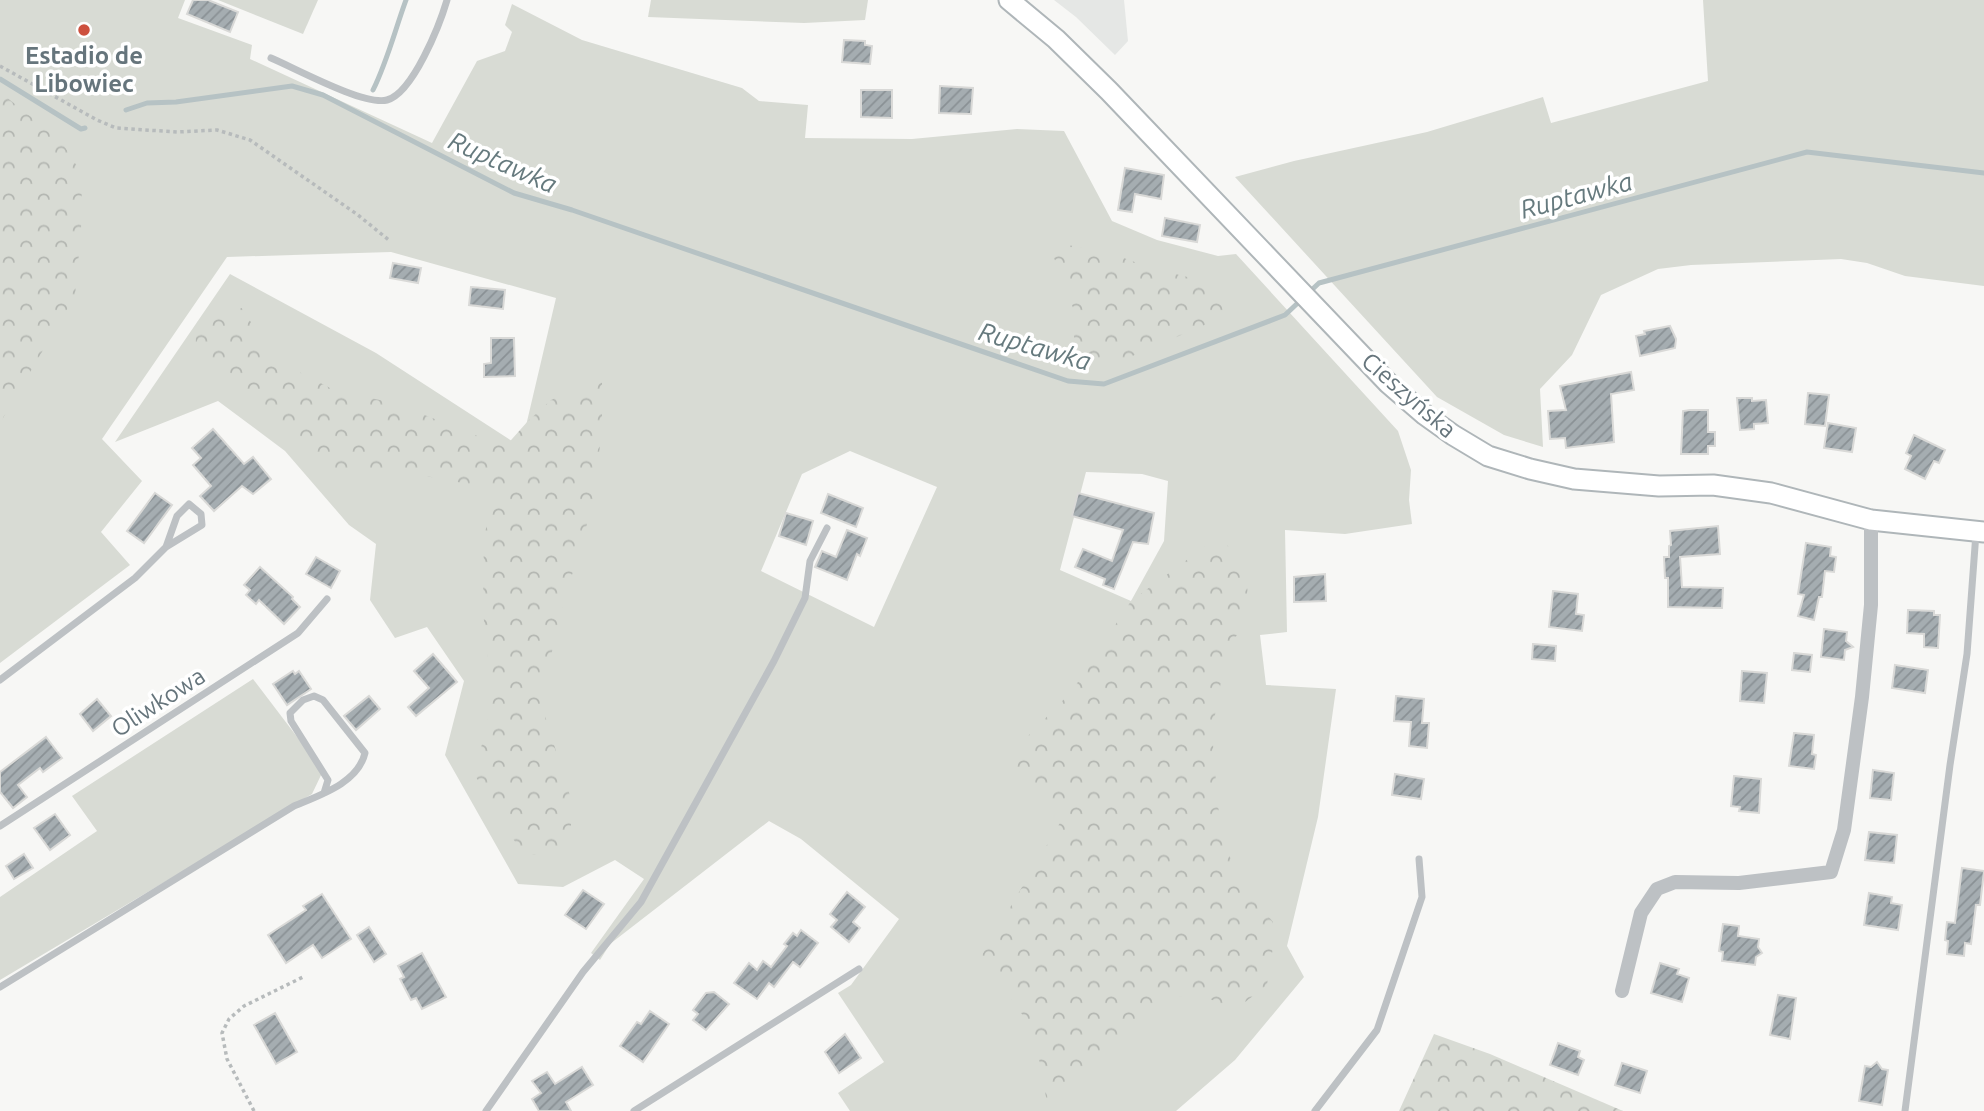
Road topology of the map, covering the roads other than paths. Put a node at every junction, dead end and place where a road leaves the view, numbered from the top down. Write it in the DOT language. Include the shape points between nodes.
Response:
graph roads {
  1 [pos="447,0"];
  2 [pos="1009,0"];
  3 [pos="271,58"];
  4 [pos="1871,520"];
  5 [pos="827,528"];
  6 [pos="1980,532"];
  7 [pos="166,547"];
  8 [pos="327,599"];
  9 [pos="0,680"];
  10 [pos="324,793"];
  11 [pos="0,826"];
  12 [pos="1419,859"];
  13 [pos="859,969"];
  14 [pos="0,987"];
  15 [pos="1622,991"];
  16 [pos="486,1111"];
  17 [pos="634,1111"];
  18 [pos="1315,1111"];
  19 [pos="1905,1111"];
  1 -- 3 [label="lane" via="437,33 400,94 385,101 356,96"];
  2 -- 4 [label="main road, Cieszyńska" via="1109,91 1388,383 1425,415 1488,456 1574,480 1713,485 1771,493"];
  4 -- 6 [label="main road, Cieszyńska"];
  4 -- 15 [label="street" via="1871,605 1862,698 1844,830 1831,872 1739,883 1675,882 1657,889 1641,912"];
  5 -- 16 [label="lane" via="810,561 805,598 774,661 641,902 583,972"];
  6 -- 19 [label="lane"];
  7 -- 7 [label="lane" via="202,525 201,514 189,504 177,516"];
  7 -- 9 [label="lane" via="135,578"];
  8 -- 11 [label="lane, Oliwkowa" via="298,633"];
  10 -- 10 [label="lane" via="362,766 365,753 323,700 314,696 290,713 328,780"];
  10 -- 14 [label="lane" via="294,806"];
  12 -- 18 [label="lane" via="1422,897 1377,1030"];
  13 -- 17 [label="lane"];
}
